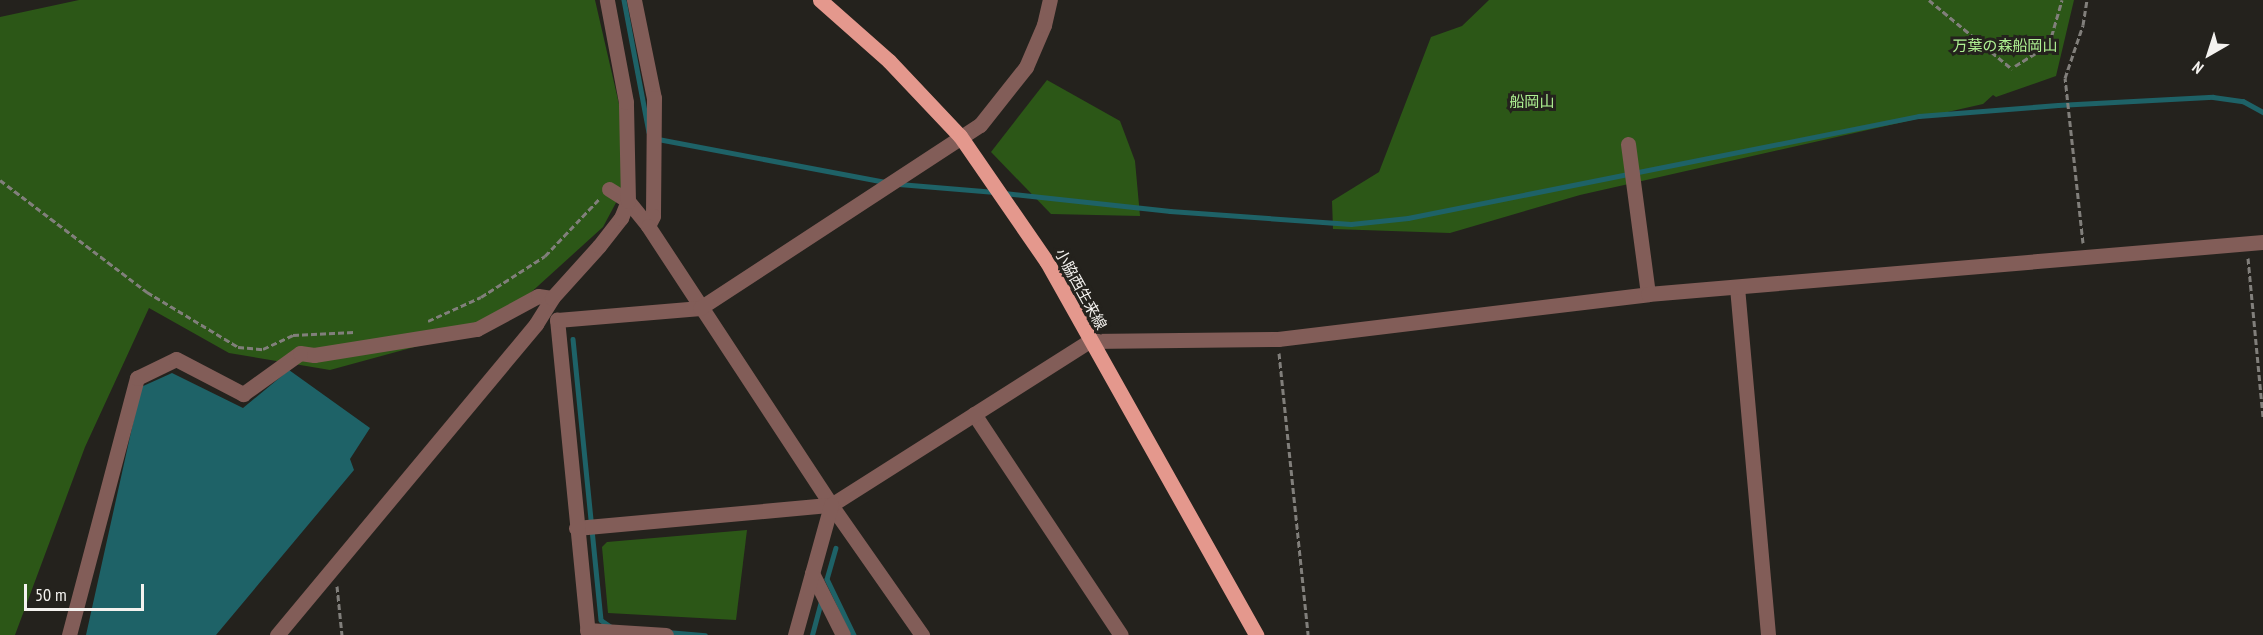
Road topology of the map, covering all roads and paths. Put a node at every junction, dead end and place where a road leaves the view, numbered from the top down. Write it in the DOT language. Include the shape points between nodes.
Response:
graph roads {
  1 [pos="607,0"];
  2 [pos="634,0"];
  3 [pos="820,0"];
  4 [pos="1050,0"];
  5 [pos="1929,0"];
  6 [pos="2062,0"];
  7 [pos="2087,0"];
  8 [pos="960,136"];
  9 [pos="1628,144"];
  10 [pos="0,180"];
  11 [pos="609,189"];
  12 [pos="628,201"];
  13 [pos="648,226"];
  14 [pos="2263,242"];
  15 [pos="2247,243"];
  16 [pos="2085,257"];
  17 [pos="1737,287"];
  18 [pos="1648,294"];
  19 [pos="552,298"];
  20 [pos="700,308"];
  21 [pos="557,320"];
  22 [pos="421,324"];
  23 [pos="364,332"];
  24 [pos="1278,339"];
  25 [pos="1089,341"];
  26 [pos="974,414"];
  27 [pos="2263,417"];
  28 [pos="831,505"];
  29 [pos="576,528"];
  30 [pos="335,565"];
  31 [pos="812,573"];
  32 [pos="587,633"];
  33 [pos="69,635"];
  34 [pos="277,635"];
  35 [pos="342,635"];
  36 [pos="666,635"];
  37 [pos="795,635"];
  38 [pos="843,635"];
  39 [pos="922,635"];
  40 [pos="1121,635"];
  41 [pos="1256,635"];
  42 [pos="1308,635"];
  43 [pos="1768,635"];
  1 -- 12 [label="street" via="626,102"];
  2 -- 13 [label="street" via="654,98 653,216"];
  3 -- 8 [label="main road, 小脇西生来線" via="890,61"];
  4 -- 8 [label="street" via="1026,67 980,125"];
  5 -- 6 [label="path" via="2014,68 2049,45"];
  7 -- 16 [label="path" via="2065,78"];
  8 -- 20 [label="street"];
  8 -- 25 [label="main road, 小脇西生来線" via="1047,262"];
  9 -- 18 [label="street"];
  10 -- 23 [label="path" via="147,292 238,347 264,349 293,335"];
  11 -- 12 [label="street"];
  11 -- 22 [label="path" via="545,256 481,297"];
  12 -- 13 [label="street"];
  12 -- 19 [label="street" via="621,218"];
  13 -- 20 [label="street"];
  14 -- 15 [label="street"];
  15 -- 16 [label="street"];
  15 -- 27 [label="path"];
  16 -- 17 [label="street"];
  17 -- 18 [label="street"];
  17 -- 43 [label="street"];
  18 -- 24 [label="street"];
  19 -- 21 [label="street"];
  19 -- 30 [label="street" via="536,324"];
  19 -- 33 [label="street" via="538,296 477,329 314,355 300,353 243,394 176,359 137,378"];
  20 -- 21 [label="street"];
  20 -- 28 [label="street"];
  21 -- 29 [label="street"];
  24 -- 25 [label="street"];
  24 -- 42 [label="path"];
  25 -- 26 [label="street"];
  25 -- 41 [label="main road, 小脇西生来線"];
  26 -- 28 [label="street"];
  26 -- 40 [label="street"];
  28 -- 29 [label="street"];
  28 -- 31 [label="street"];
  28 -- 39 [label="street"];
  29 -- 32 [label="street"];
  30 -- 34 [label="street"];
  30 -- 35 [label="path"];
  31 -- 37 [label="street"];
  31 -- 38 [label="street"];
  32 -- 36 [label="street"];
}
